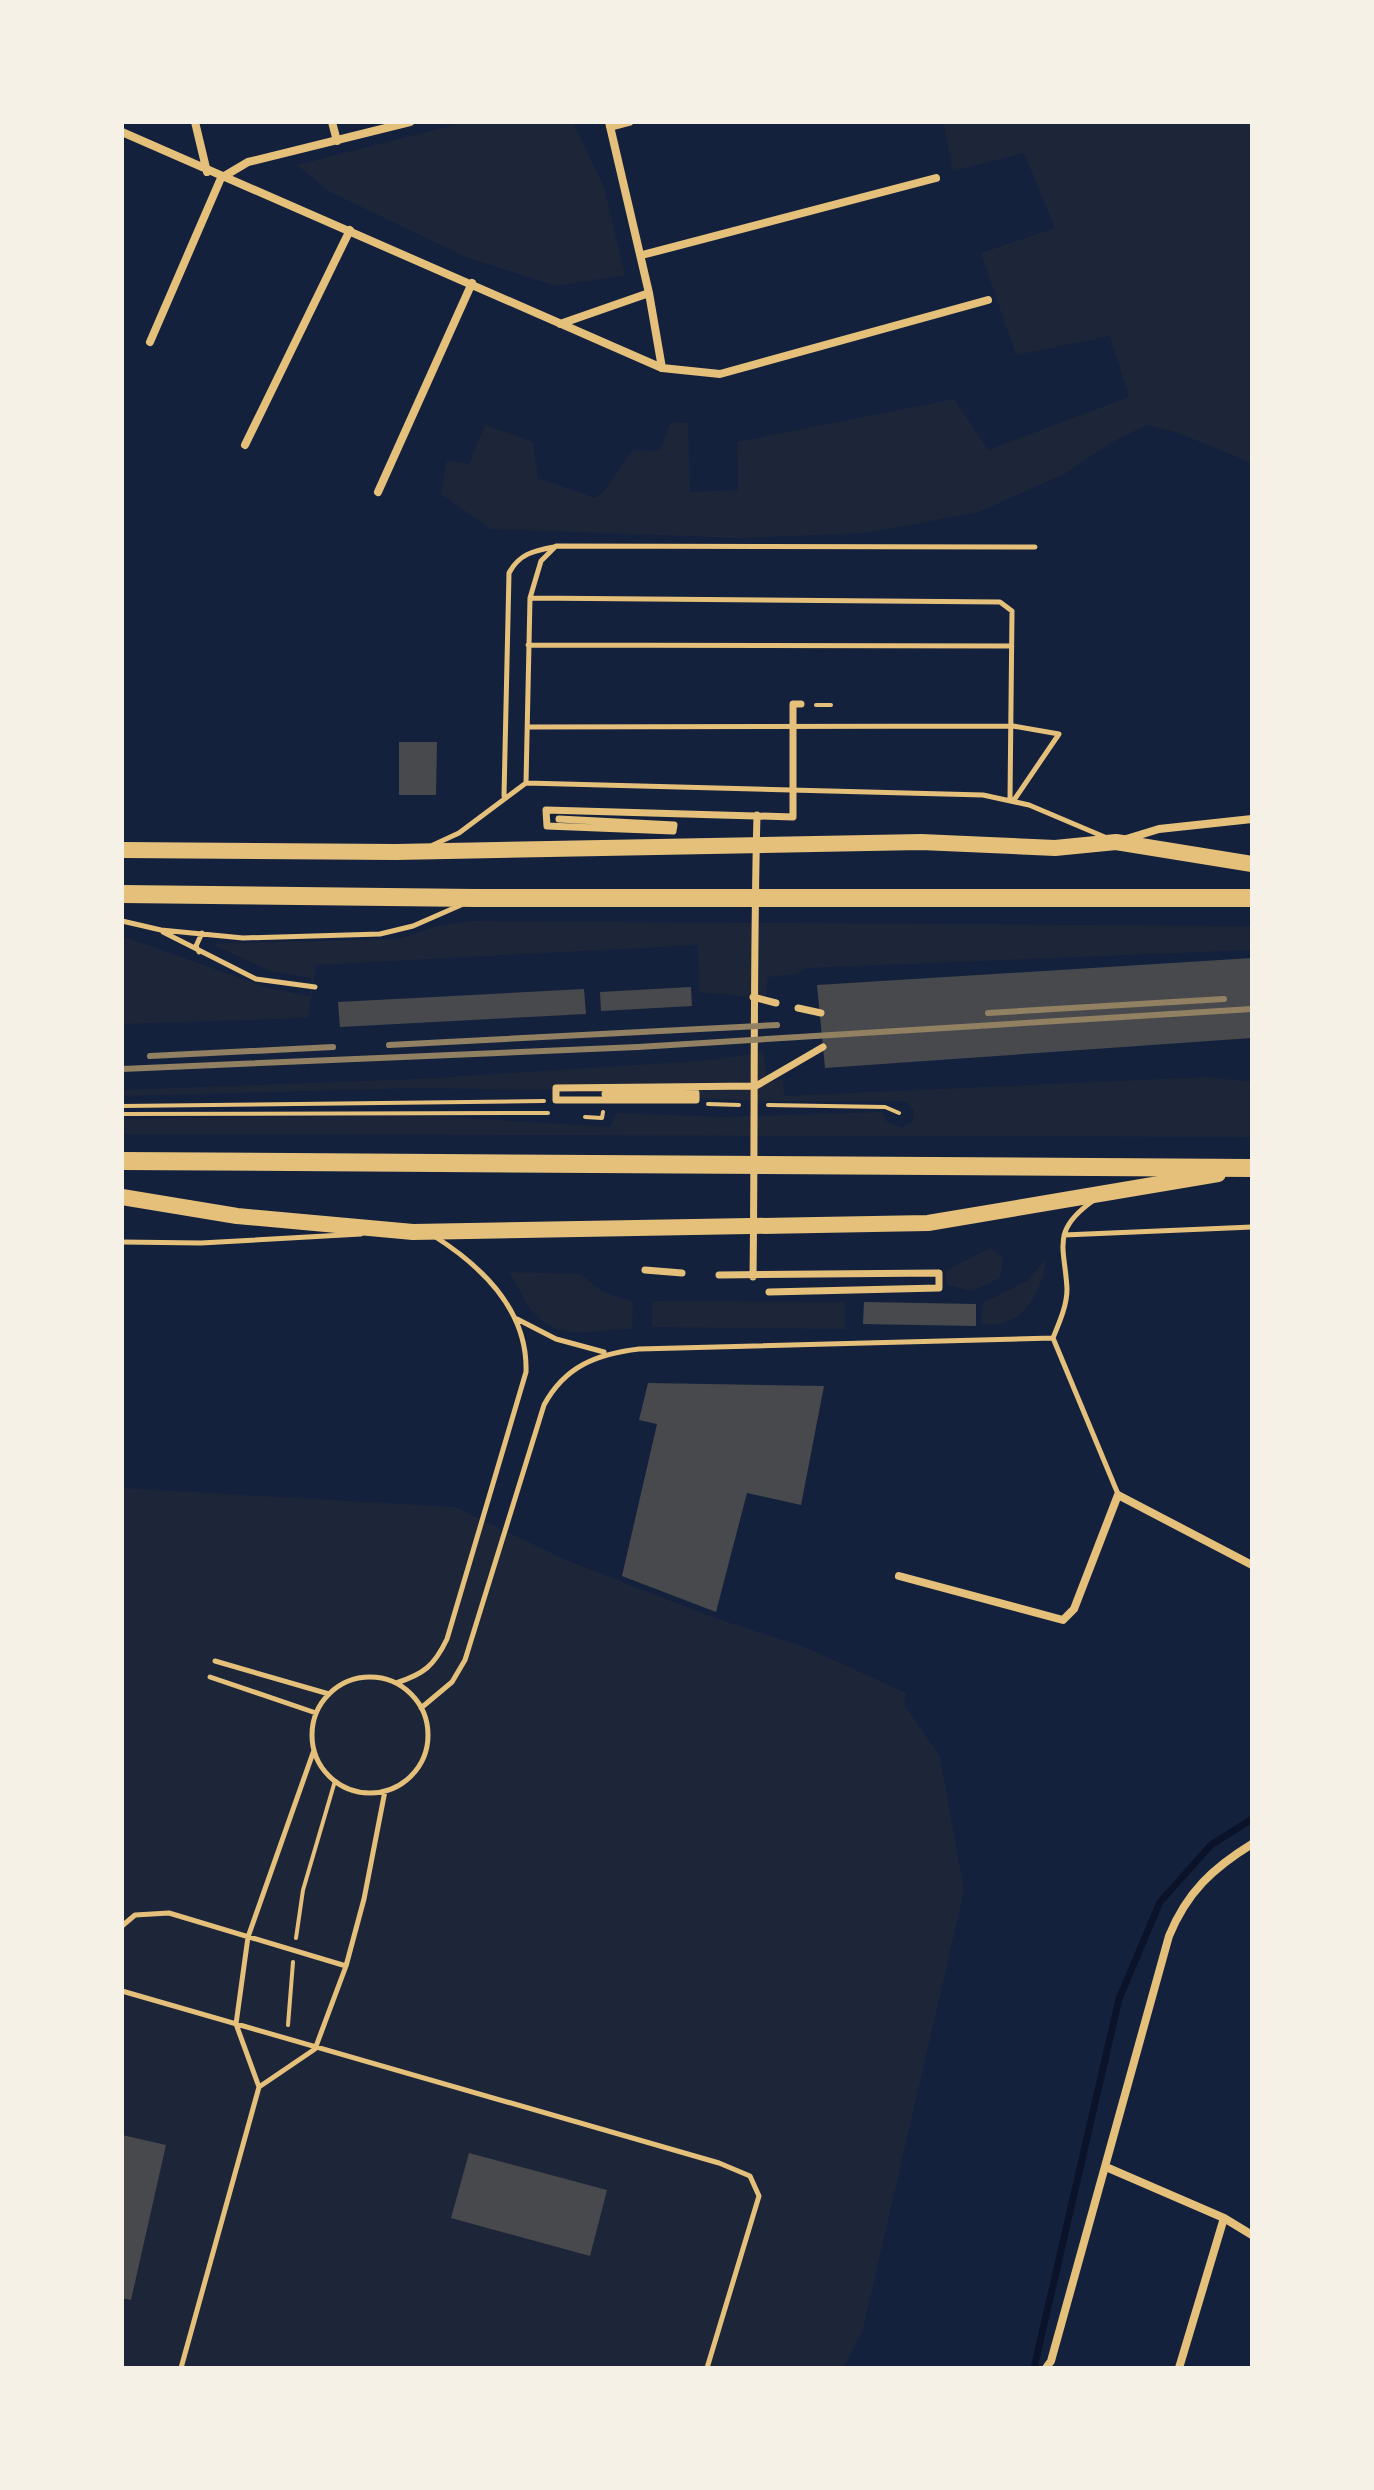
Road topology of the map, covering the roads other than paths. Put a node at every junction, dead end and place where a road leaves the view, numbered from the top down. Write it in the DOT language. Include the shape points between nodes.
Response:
graph roads {
  1 [pos="195,122"];
  2 [pos="332,122"];
  3 [pos="410,122"];
  4 [pos="629,122"];
  5 [pos="610,124"];
  6 [pos="122,132"];
  7 [pos="337,141"];
  8 [pos="207,172"];
  9 [pos="221,178"];
  10 [pos="936,178"];
  11 [pos="350,230"];
  12 [pos="642,255"];
  13 [pos="472,283"];
  14 [pos="649,293"];
  15 [pos="988,300"];
  16 [pos="559,324"];
  17 [pos="150,342"];
  18 [pos="662,368"];
  19 [pos="245,445"];
  20 [pos="378,492"];
  21 [pos="556,546"];
  22 [pos="1035,547"];
  23 [pos="530,598"];
  24 [pos="528,645"];
  25 [pos="1012,646"];
  26 [pos="801,704"];
  27 [pos="1013,726"];
  28 [pos="527,727"];
  29 [pos="526,783"];
  30 [pos="504,797"];
  31 [pos="1012,799"];
  32 [pos="757,815"];
  33 [pos="559,819"];
  34 [pos="1252,819"];
  35 [pos="1116,842"];
  36 [pos="122,850"];
  37 [pos="396,852"];
  38 [pos="1252,864"];
  39 [pos="122,894"];
  40 [pos="476,898"];
  41 [pos="1252,898"];
  42 [pos="122,921"];
  43 [pos="161,930"];
  44 [pos="204,933"];
  45 [pos="200,953"];
  46 [pos="315,987"];
  47 [pos="753,997"];
  48 [pos="776,1003"];
  49 [pos="798,1008"];
  50 [pos="821,1013"];
  51 [pos="823,1047"];
  52 [pos="756,1086"];
  53 [pos="605,1094"];
  54 [pos="122,1161"];
  55 [pos="1252,1168"];
  56 [pos="1111,1189"];
  57 [pos="122,1197"];
  58 [pos="1252,1227"];
  59 [pos="420,1232"];
  60 [pos="1064,1235"];
  61 [pos="122,1242"];
  62 [pos="645,1270"];
  63 [pos="682,1273"];
  64 [pos="719,1275"];
  65 [pos="753,1277"];
  66 [pos="769,1292"];
  67 [pos="515,1318"];
  68 [pos="1053,1338"];
  69 [pos="605,1353"];
  70 [pos="1118,1495"];
  71 [pos="1252,1565"];
  72 [pos="899,1576"];
  73 [pos="215,1661"];
  74 [pos="210,1677"];
  75 [pos="396,1683"];
  76 [pos="329,1694"];
  77 [pos="421,1708"];
  78 [pos="316,1713"];
  79 [pos="314,1750"];
  80 [pos="385,1791"];
  81 [pos="1252,1844"];
  82 [pos="122,1926"];
  83 [pos="248,1937"];
  84 [pos="346,1966"];
  85 [pos="122,1991"];
  86 [pos="236,2024"];
  87 [pos="315,2049"];
  88 [pos="259,2087"];
  89 [pos="1106,2167"];
  90 [pos="1224,2218"];
  91 [pos="1252,2235"];
  92 [pos="1048,2364"];
  93 [pos="181,2368"];
  94 [pos="707,2368"];
  95 [pos="1179,2368"];
  1 -- 8 [label="street"];
  2 -- 7 [label="street"];
  3 -- 7 [label="street"];
  4 -- 5 [label="street"];
  5 -- 12 [label="street"];
  6 -- 8 [label="street"];
  7 -- 9 [label="street" via="248,162"];
  8 -- 9 [label="street"];
  9 -- 11 [label="street"];
  9 -- 17 [label="street"];
  10 -- 12 [label="street"];
  11 -- 13 [label="street"];
  11 -- 19 [label="street"];
  12 -- 14 [label="street"];
  13 -- 16 [label="street"];
  13 -- 20 [label="street"];
  14 -- 16 [label="street"];
  14 -- 18 [label="street"];
  15 -- 18 [label="street" via="720,374"];
  16 -- 18 [label="street"];
  21 -- 22 [label="lane"];
  21 -- 23 [label="lane" via="541,561"];
  21 -- 30 [label="lane" via="530,552 509,573"];
  23 -- 24 [label="lane"];
  23 -- 25 [label="lane" via="1000,602 1012,611"];
  24 -- 25 [label="lane"];
  24 -- 28 [label="lane"];
  25 -- 27 [label="lane"];
  26 -- 32 [label="street" via="793,704 793,817"];
  27 -- 28 [label="lane"];
  27 -- 31 [label="lane"];
  27 -- 31 [label="lane" via="1059,734"];
  28 -- 29 [label="lane"];
  29 -- 30 [label="lane"];
  29 -- 31 [label="lane"];
  30 -- 37 [label="lane" via="436,845"];
  31 -- 35 [label="lane"];
  32 -- 33 [label="street" via="546,810 547,826 673,831 674,825"];
  32 -- 47 [label="street"];
  34 -- 35 [label="street" via="1159,829"];
  35 -- 37 [label="main road" via="1055,848 921,842"];
  35 -- 38 [label="main road"];
  36 -- 37 [label="main road"];
  39 -- 40 [label="highway"];
  40 -- 41 [label="highway"];
  40 -- 44 [label="lane" via="413,926 380,934 243,938"];
  42 -- 43 [label="lane"];
  43 -- 44 [label="lane"];
  43 -- 45 [label="lane"];
  44 -- 45 [label="lane" via="196,946"];
  45 -- 46 [label="lane" via="256,979"];
  47 -- 48 [label="street"];
  47 -- 52 [label="street"];
  49 -- 50 [label="street"];
  51 -- 52 [label="street"];
  52 -- 53 [label="street" via="556,1088 556,1100 696,1100 696,1093"];
  52 -- 65 [label="street"];
  54 -- 55 [label="highway"];
  55 -- 56 [label="main road"];
  56 -- 59 [label="main road" via="928,1223"];
  56 -- 60 [label="lane" via="1077,1215"];
  57 -- 59 [label="main road" via="237,1216"];
  58 -- 60 [label="lane"];
  59 -- 61 [label="lane"];
  59 -- 67 [label="lane" via="483,1274"];
  60 -- 68 [label="lane" via="1060,1252 1066,1300"];
  62 -- 63 [label="street"];
  64 -- 65 [label="street"];
  65 -- 66 [label="street" via="939,1273 939,1288"];
  67 -- 69 [label="lane" via="556,1339"];
  67 -- 75 [label="lane" via="527,1351 522,1395 447,1639 435,1664 422,1675"];
  68 -- 69 [label="lane"];
  68 -- 70 [label="lane"];
  69 -- 77 [label="lane" via="579,1364 544,1405 465,1660 452,1682"];
  70 -- 71 [label="street"];
  70 -- 72 [label="street" via="1074,1609 1063,1620"];
  73 -- 76 [label="lane"];
  74 -- 78 [label="lane"];
  75 -- 76 [label="lane" via="361,1678"];
  75 -- 77 [label="lane"];
  76 -- 78 [label="lane"];
  77 -- 80 [label="lane" via="428,1740 424,1757 401,1784"];
  78 -- 79 [label="lane"];
  79 -- 80 [label="lane" via="335,1781 350,1789"];
  79 -- 83 [label="lane"];
  80 -- 84 [label="lane"];
  81 -- 89 [label="street" via="1202,1879 1181,1908"];
  82 -- 83 [label="lane" via="135,1915 169,1913"];
  83 -- 84 [label="lane"];
  83 -- 86 [label="lane"];
  84 -- 87 [label="lane"];
  85 -- 86 [label="lane"];
  86 -- 87 [label="lane"];
  86 -- 88 [label="lane"];
  87 -- 88 [label="lane"];
  87 -- 94 [label="lane" via="750,2176 759,2196"];
  88 -- 93 [label="lane"];
  89 -- 90 [label="street"];
  89 -- 92 [label="street"];
  90 -- 91 [label="street"];
  90 -- 95 [label="street"];
}
